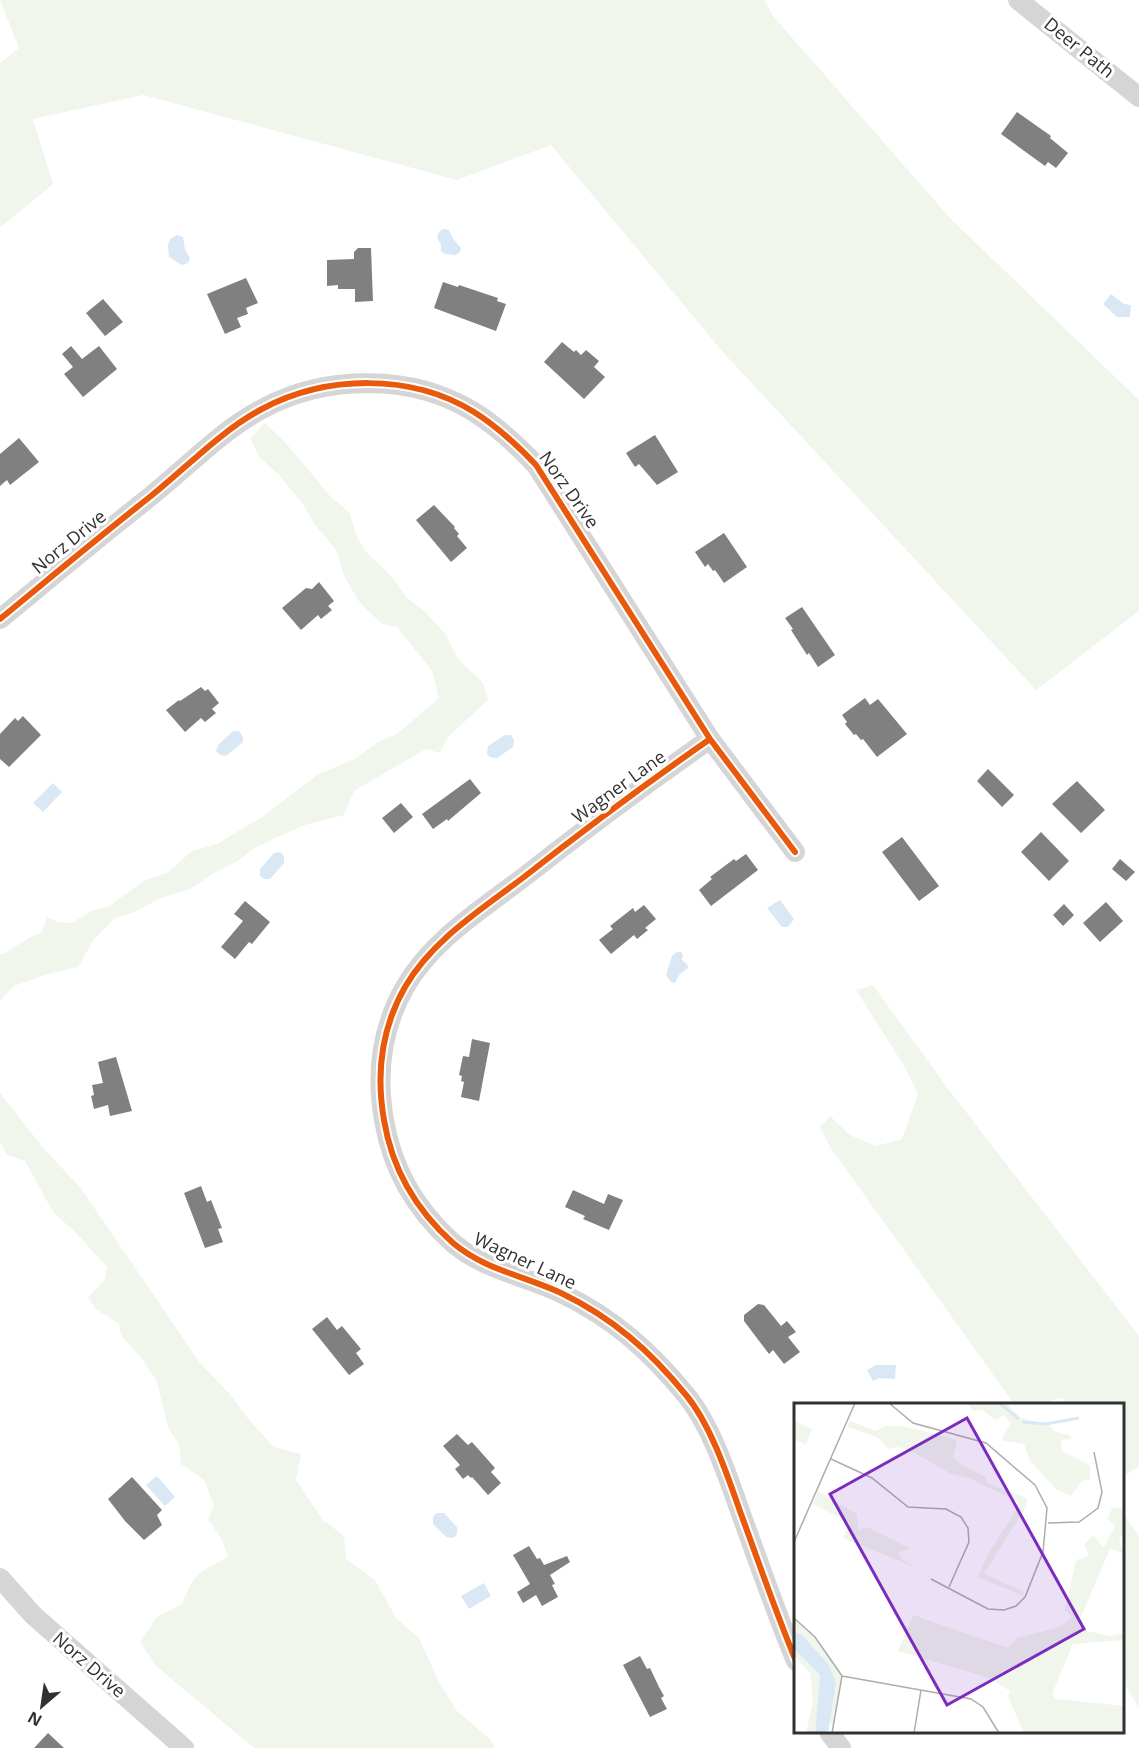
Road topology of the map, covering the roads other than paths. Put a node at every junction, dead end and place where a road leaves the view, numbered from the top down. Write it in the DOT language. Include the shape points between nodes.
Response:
graph roads {
  1 [pos="1018,0"];
  2 [pos="1139,97"];
  3 [pos="0,619"];
  4 [pos="710,739"];
  5 [pos="795,852"];
  6 [pos="0,1578"];
  7 [pos="794,1658"];
  8 [pos="830,1733"];
  9 [pos="184,1748"];
  10 [pos="841,1748"];
  1 -- 2 [label="street, Deer Path"];
  3 -- 4 [label="street, Norz Drive" via="211,445 260,410 288,397 349,384 410,388 473,411 508,436 536,465"];
  4 -- 5 [label="street, Norz Drive"];
  4 -- 7 [label="street, Wagner Lane" via="460,925 426,957 406,985 388,1023 379,1092 388,1142 399,1173 412,1198 438,1229 480,1261 599,1313 647,1350 689,1398 729,1480"];
  6 -- 9 [label="street, Norz Drive" via="33,1615"];
  8 -- 10 [label="street"];
}
